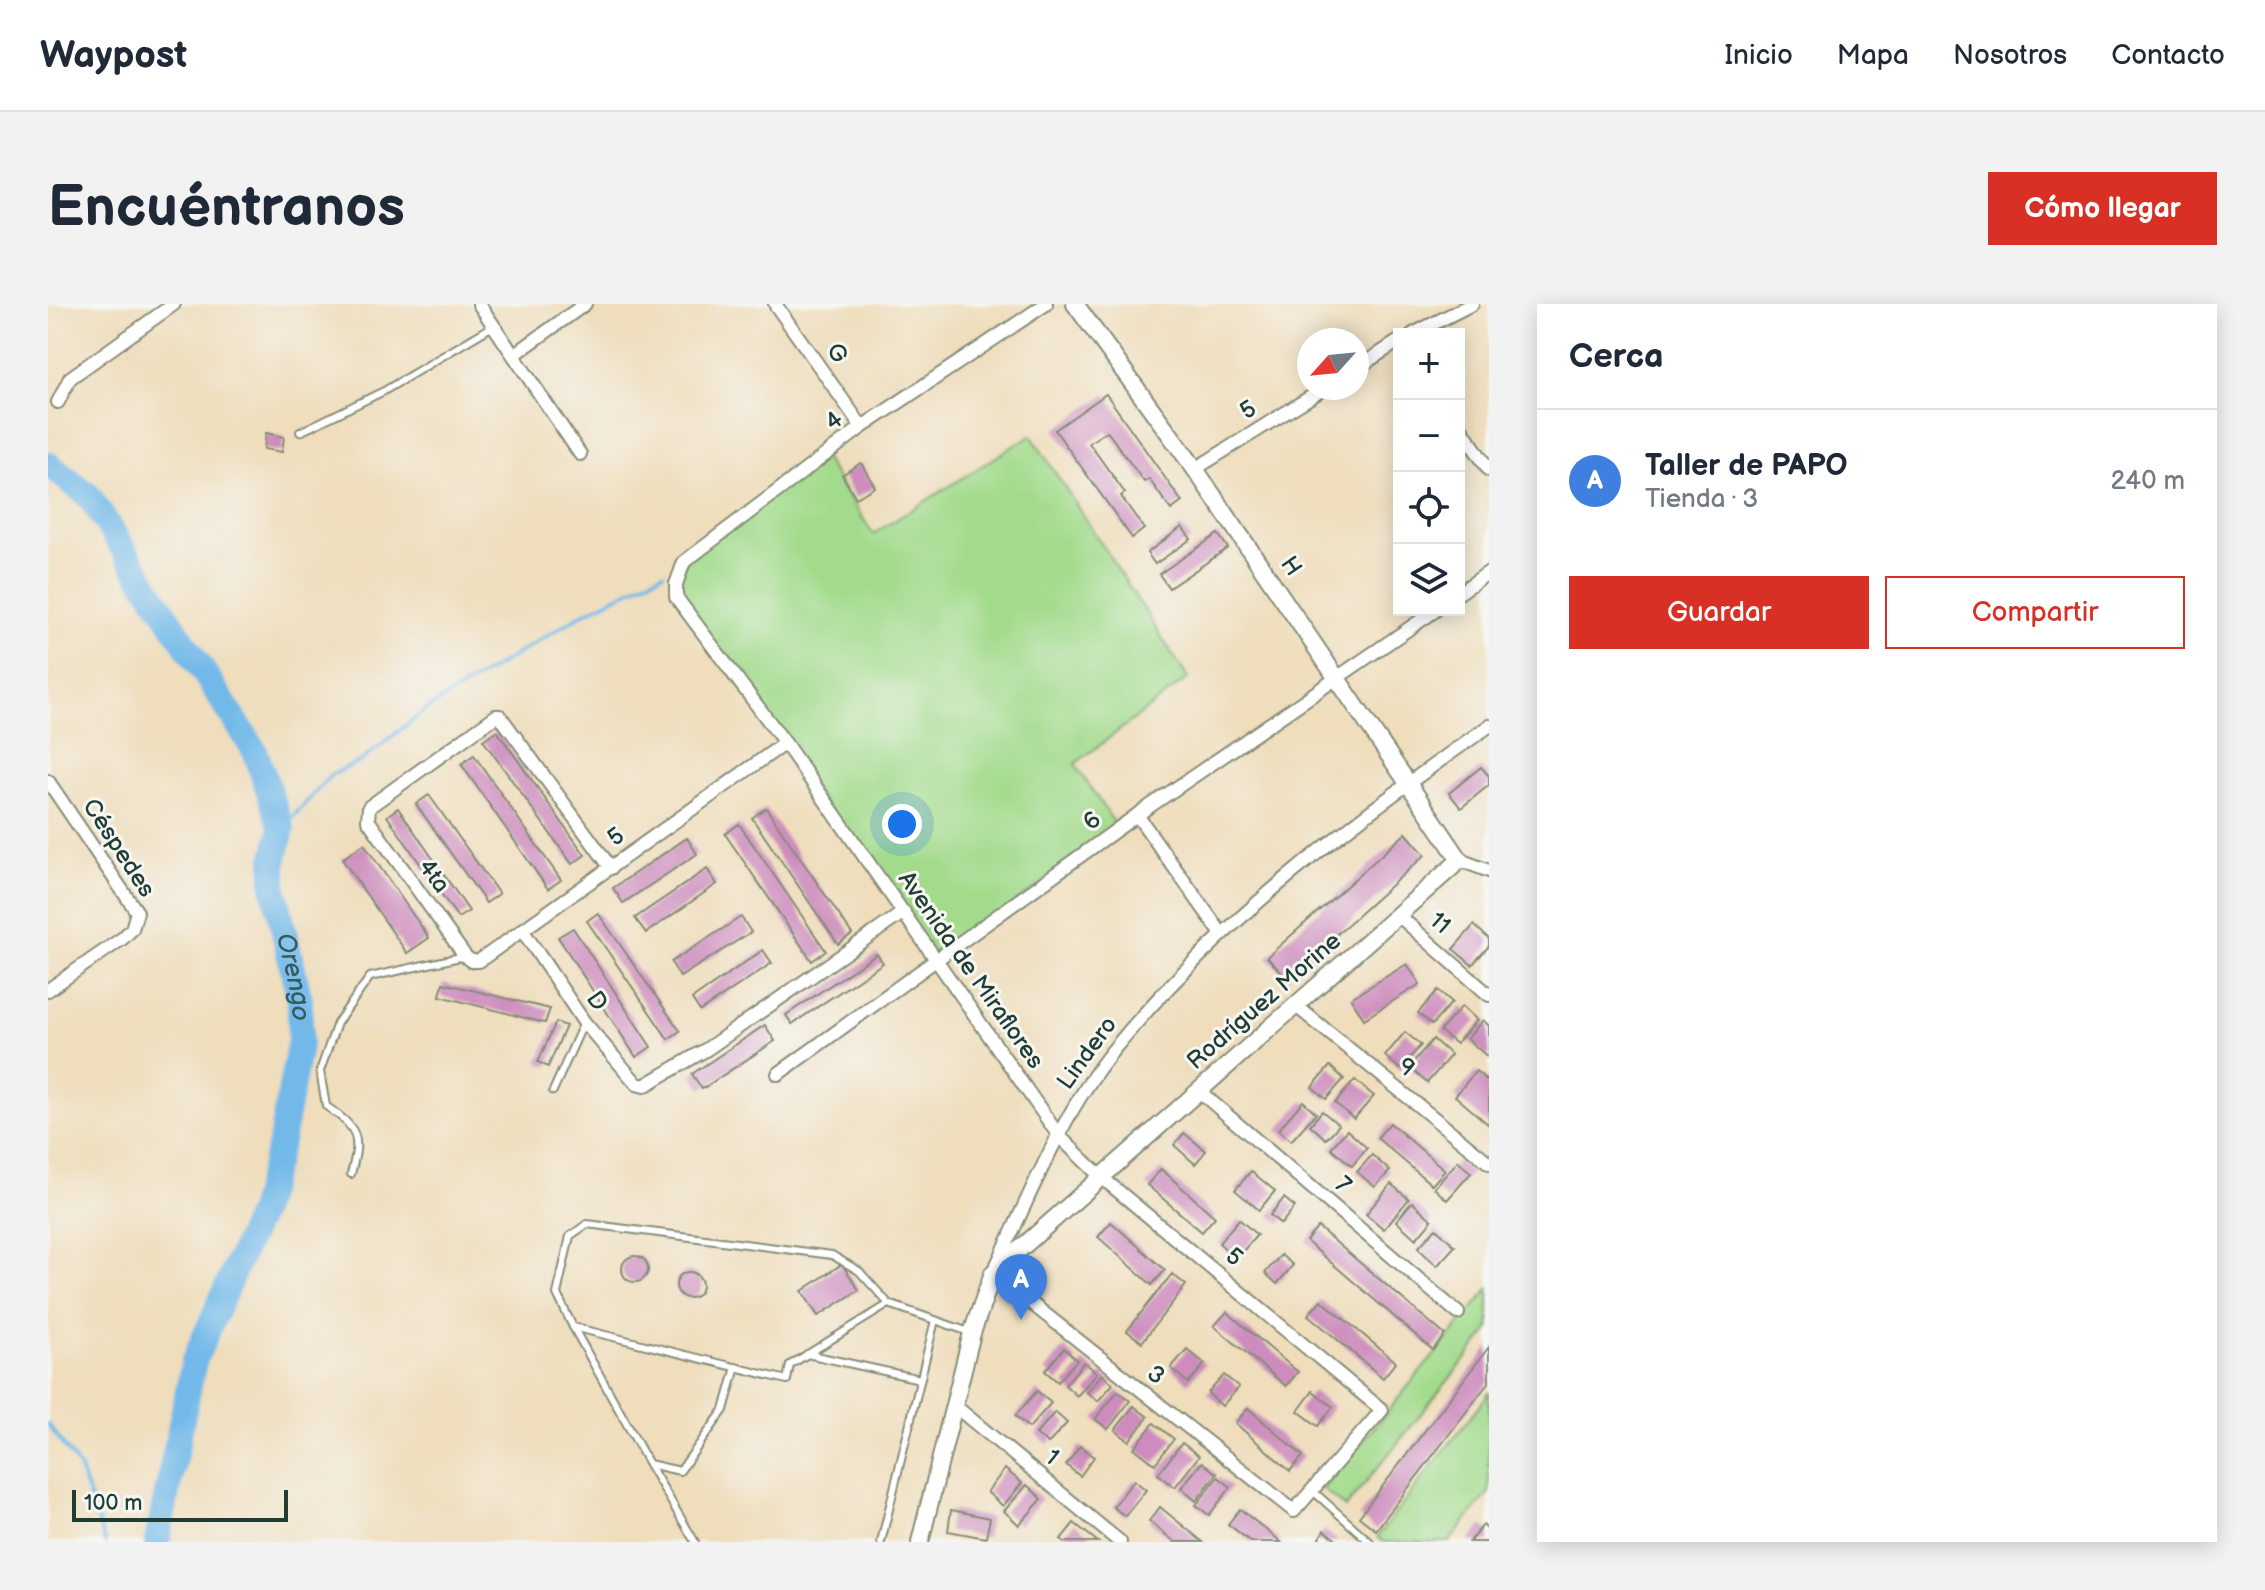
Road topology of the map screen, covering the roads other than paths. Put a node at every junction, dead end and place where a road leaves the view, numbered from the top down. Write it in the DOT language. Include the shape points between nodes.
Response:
graph roads {
  1 [pos="174,304"];
  2 [pos="479,304"];
  3 [pos="585,304"];
  4 [pos="775,304"];
  5 [pos="1046,304"];
  6 [pos="1075,304"];
  7 [pos="1472,304"];
  8 [pos="494,326"];
  9 [pos="1425,328"];
  10 [pos="1393,345"];
  11 [pos="514,355"];
  12 [pos="1369,360"];
  13 [pos="1306,400"];
  14 [pos="58,402"];
  15 [pos="862,427"];
  16 [pos="300,432"];
  17 [pos="1465,434"];
  18 [pos="580,454"];
  19 [pos="1195,469"];
  20 [pos="1489,470"];
  21 [pos="1489,572"];
  22 [pos="1465,589"];
  23 [pos="676,597"];
  24 [pos="1428,616"];
  25 [pos="1339,679"];
  26 [pos="1489,726"];
  27 [pos="785,743"];
  28 [pos="48,781"];
  29 [pos="1410,781"];
  30 [pos="1137,815"];
  31 [pos="1460,860"];
  32 [pos="611,868"];
  33 [pos="1489,871"];
  34 [pos="904,912"];
  35 [pos="1398,915"];
  36 [pos="523,931"];
  37 [pos="1221,933"];
  38 [pos="468,959"];
  39 [pos="936,959"];
  40 [pos="48,990"];
  41 [pos="1489,995"];
  42 [pos="1295,1005"];
  43 [pos="584,1022"];
  44 [pos="778,1074"];
  45 [pos="553,1091"];
  46 [pos="1199,1091"];
  47 [pos="1059,1136"];
  48 [pos="1489,1163"];
  49 [pos="351,1174"];
  50 [pos="1100,1176"];
  51 [pos="993,1273"];
  52 [pos="889,1304"];
  53 [pos="1458,1313"];
  54 [pos="935,1320"];
  55 [pos="573,1327"];
  56 [pos="972,1333"];
  57 [pos="807,1354"];
  58 [pos="736,1367"];
  59 [pos="920,1379"];
  60 [pos="956,1407"];
  61 [pos="649,1464"];
  62 [pos="1312,1490"];
  63 [pos="695,1542"];
  64 [pos="881,1542"];
  65 [pos="920,1542"];
  66 [pos="1120,1542"];
  67 [pos="1370,1542"];
  1 -- 14 [label="street" via="70,378"];
  2 -- 8 [label="street"];
  3 -- 11 [label="street"];
  4 -- 15 [label="street, G"];
  5 -- 15 [label="street, 4"];
  6 -- 19 [label="street, H"];
  7 -- 9 [label="street"];
  8 -- 11 [label="street"];
  8 -- 16 [label="lane" via="384,391"];
  10 -- 12 [label="street"];
  11 -- 18 [label="street"];
  13 -- 19 [label="street, 5"];
  15 -- 23 [label="street, 4" via="684,562"];
  17 -- 20 [label="street"];
  19 -- 25 [label="street, H"];
  21 -- 22 [label="street"];
  23 -- 27 [label="street, Avenida de Miraflores"];
  24 -- 25 [label="street, 6"];
  25 -- 29 [label="street, H"];
  25 -- 30 [label="street, 6"];
  26 -- 29 [label="street, Lindero"];
  27 -- 32 [label="street, 5"];
  27 -- 34 [label="street, Avenida de Miraflores"];
  28 -- 40 [label="street, Céspedes" via="134,903 137,920 123,938"];
  29 -- 31 [label="street, H"];
  29 -- 37 [label="street, Lindero"];
  30 -- 37 [label="street"];
  30 -- 39 [label="street, 6"];
  31 -- 33 [label="street"];
  31 -- 35 [label="street, Rodríguez Morine"];
  32 -- 36 [label="street, 5"];
  32 -- 38 [label="street, 4ta" via="496,716 367,813"];
  34 -- 39 [label="street, Avenida de Miraflores"];
  34 -- 43 [label="street, D" via="707,1049 644,1086"];
  35 -- 41 [label="street, 11"];
  35 -- 42 [label="street, Rodríguez Morine"];
  36 -- 38 [label="street, 5" via="479,961"];
  36 -- 43 [label="street, D"];
  37 -- 47 [label="street, Lindero" via="1113,1051"];
  38 -- 49 [label="lane" via="370,977 337,1023 320,1071 326,1106 350,1122 359,1143"];
  39 -- 44 [label="street, 6"];
  39 -- 47 [label="street, Avenida de Miraflores"];
  42 -- 46 [label="street, Rodríguez Morine"];
  42 -- 48 [label="street, 9"];
  43 -- 45 [label="lane"];
  46 -- 50 [label="street, Rodríguez Morine"];
  46 -- 53 [label="street, 7"];
  47 -- 50 [label="street, 5"];
  47 -- 51 [label="street, Lindero"];
  50 -- 51 [label="street, Rodríguez Morine"];
  50 -- 62 [label="street, 5" via="1382,1410"];
  51 -- 56 [label="street, Lindero"];
  51 -- 62 [label="street, 3" via="1294,1511"];
  52 -- 54 [label="lane"];
  52 -- 55 [label="lane" via="859,1271 832,1255 587,1224 570,1236 557,1294"];
  52 -- 57 [label="lane"];
  54 -- 56 [label="lane"];
  54 -- 59 [label="lane"];
  55 -- 58 [label="lane"];
  55 -- 61 [label="lane"];
  56 -- 60 [label="street, Lindero"];
  57 -- 58 [label="lane" via="790,1365 787,1380"];
  57 -- 59 [label="lane"];
  58 -- 61 [label="lane" via="724,1410 680,1471"];
  59 -- 64 [label="lane"];
  60 -- 65 [label="street, Lindero"];
  60 -- 66 [label="street, 1"];
  61 -- 63 [label="lane"];
  62 -- 67 [label="lane"];
}
